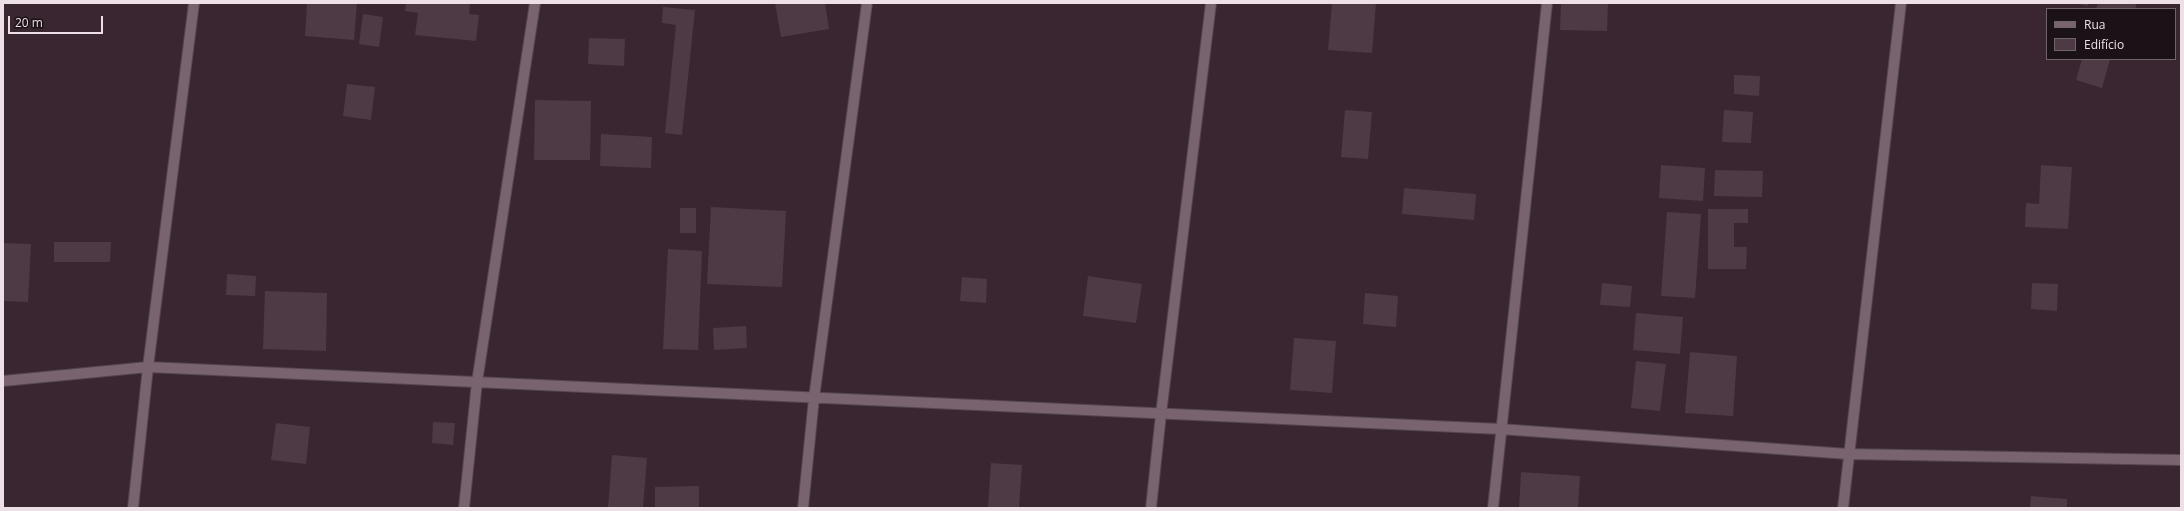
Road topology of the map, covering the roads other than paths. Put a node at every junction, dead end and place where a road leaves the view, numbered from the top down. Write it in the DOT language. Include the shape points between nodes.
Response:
graph roads {
  1 [pos="194,3"];
  2 [pos="535,3"];
  3 [pos="867,3"];
  4 [pos="1211,3"];
  5 [pos="1547,3"];
  6 [pos="1901,3"];
  7 [pos="148,368"];
  8 [pos="3,381"];
  9 [pos="477,382"];
  10 [pos="814,398"];
  11 [pos="1161,414"];
  12 [pos="1500,429"];
  13 [pos="1848,454"];
  14 [pos="2181,460"];
  15 [pos="133,508"];
  16 [pos="464,508"];
  17 [pos="803,508"];
  18 [pos="1151,508"];
  19 [pos="1493,508"];
  20 [pos="1844,508"];
  1 -- 7 [label="street"];
  2 -- 9 [label="street"];
  3 -- 10 [label="street"];
  4 -- 11 [label="street"];
  5 -- 12 [label="street"];
  6 -- 13 [label="street"];
  7 -- 8 [label="street"];
  7 -- 9 [label="street"];
  7 -- 15 [label="street"];
  9 -- 10 [label="street"];
  9 -- 16 [label="street"];
  10 -- 11 [label="street"];
  10 -- 17 [label="street"];
  11 -- 12 [label="street"];
  11 -- 18 [label="street"];
  12 -- 13 [label="street"];
  12 -- 19 [label="street"];
  13 -- 14 [label="street"];
  13 -- 20 [label="street"];
}
